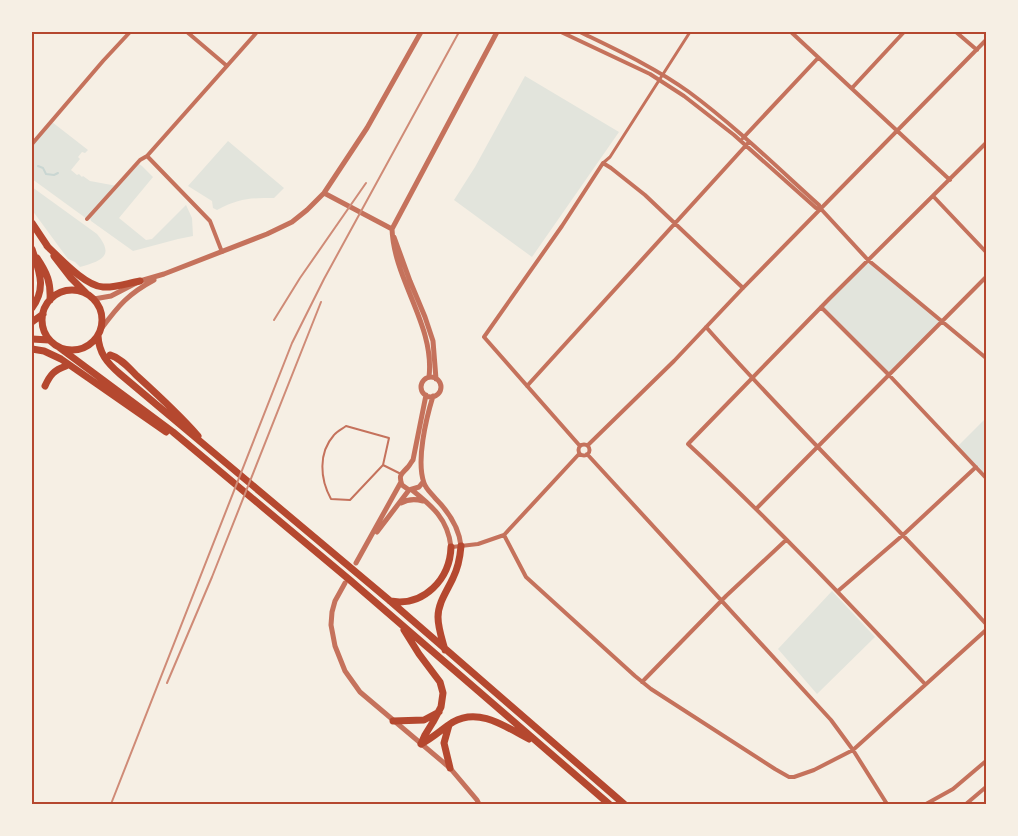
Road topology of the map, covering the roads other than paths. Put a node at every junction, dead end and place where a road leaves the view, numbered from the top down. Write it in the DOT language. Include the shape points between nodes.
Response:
graph roads {
  1 [pos="130,32"];
  2 [pos="187,32"];
  3 [pos="257,32"];
  4 [pos="421,32"];
  5 [pos="497,32"];
  6 [pos="561,32"];
  7 [pos="580,32"];
  8 [pos="690,32"];
  9 [pos="790,32"];
  10 [pos="904,32"];
  11 [pos="956,32"];
  12 [pos="987,40"];
  13 [pos="977,50"];
  14 [pos="818,58"];
  15 [pos="227,66"];
  16 [pos="663,75"];
  17 [pos="659,80"];
  18 [pos="852,88"];
  19 [pos="897,130"];
  20 [pos="742,139"];
  21 [pos="749,141"];
  22 [pos="987,143"];
  23 [pos="32,144"];
  24 [pos="745,146"];
  25 [pos="147,156"];
  26 [pos="603,163"];
  27 [pos="950,180"];
  28 [pos="324,193"];
  29 [pos="933,196"];
  30 [pos="820,209"];
  31 [pos="87,219"];
  32 [pos="32,223"];
  33 [pos="675,223"];
  34 [pos="392,229"];
  35 [pos="47,246"];
  36 [pos="32,249"];
  37 [pos="222,252"];
  38 [pos="987,252"];
  39 [pos="868,260"];
  40 [pos="164,274"];
  41 [pos="987,278"];
  42 [pos="140,281"];
  43 [pos="743,288"];
  44 [pos="91,297"];
  45 [pos="50,300"];
  46 [pos="821,307"];
  47 [pos="32,308"];
  48 [pos="43,314"];
  49 [pos="943,321"];
  50 [pos="32,322"];
  51 [pos="706,327"];
  52 [pos="100,332"];
  53 [pos="32,339"];
  54 [pos="49,340"];
  55 [pos="60,348"];
  56 [pos="32,349"];
  57 [pos="110,355"];
  58 [pos="987,358"];
  59 [pos="66,366"];
  60 [pos="889,375"];
  61 [pos="429,377"];
  62 [pos="436,379"];
  63 [pos="752,379"];
  64 [pos="45,386"];
  65 [pos="527,386"];
  66 [pos="429,396"];
  67 [pos="580,446"];
  68 [pos="588,446"];
  69 [pos="819,447"];
  70 [pos="209,449"];
  71 [pos="579,454"];
  72 [pos="587,454"];
  73 [pos="205,460"];
  74 [pos="383,465"];
  75 [pos="976,467"];
  76 [pos="408,468"];
  77 [pos="421,472"];
  78 [pos="401,474"];
  79 [pos="987,478"];
  80 [pos="423,482"];
  81 [pos="401,483"];
  82 [pos="411,490"];
  83 [pos="428,503"];
  84 [pos="397,505"];
  85 [pos="756,509"];
  86 [pos="504,535"];
  87 [pos="903,535"];
  88 [pos="786,540"];
  89 [pos="460,546"];
  90 [pos="451,547"];
  91 [pos="363,550"];
  92 [pos="357,562"];
  93 [pos="345,583"];
  94 [pos="838,591"];
  95 [pos="389,600"];
  96 [pos="721,600"];
  97 [pos="400,623"];
  98 [pos="987,624"];
  99 [pos="987,630"];
  100 [pos="445,650"];
  101 [pos="642,682"];
  102 [pos="925,684"];
  103 [pos="439,712"];
  104 [pos="393,721"];
  105 [pos="448,726"];
  106 [pos="421,744"];
  107 [pos="541,746"];
  108 [pos="853,750"];
  109 [pos="987,761"];
  110 [pos="450,768"];
  111 [pos="987,787"];
  112 [pos="479,804"];
  113 [pos="609,804"];
  114 [pos="624,804"];
  115 [pos="887,804"];
  116 [pos="926,804"];
  117 [pos="966,804"];
  1 -- 23 [label="street"];
  2 -- 15 [label="street"];
  3 -- 15 [label="street"];
  4 -- 28 [label="street" via="368,128"];
  5 -- 34 [label="street"];
  6 -- 17 [label="street"];
  7 -- 16 [label="street"];
  8 -- 16 [label="street"];
  9 -- 14 [label="street"];
  10 -- 18 [label="street"];
  11 -- 13 [label="street"];
  12 -- 13 [label="street"];
  13 -- 19 [label="street"];
  14 -- 18 [label="street"];
  14 -- 20 [label="street"];
  15 -- 25 [label="street"];
  16 -- 17 [label="street"];
  16 -- 20 [label="street" via="689,92"];
  17 -- 20 [label="street"];
  17 -- 26 [label="street"];
  18 -- 19 [label="street"];
  19 -- 27 [label="street"];
  19 -- 30 [label="street"];
  20 -- 21 [label="street"];
  20 -- 24 [label="street"];
  21 -- 24 [label="street"];
  21 -- 30 [label="street"];
  22 -- 27 [label="street"];
  24 -- 30 [label="street"];
  24 -- 33 [label="street"];
  25 -- 31 [label="street"];
  25 -- 37 [label="street" via="203,212"];
  26 -- 33 [label="street"];
  26 -- 65 [label="street" via="484,337"];
  27 -- 29 [label="street"];
  28 -- 34 [label="street"];
  28 -- 37 [label="street" via="292,222"];
  29 -- 38 [label="street"];
  29 -- 39 [label="street"];
  30 -- 39 [label="street"];
  30 -- 43 [label="street"];
  32 -- 35 [label="highway"];
  33 -- 43 [label="street"];
  33 -- 65 [label="street"];
  34 -- 61 [label="street" via="398,267 429,352"];
  34 -- 62 [label="street" via="433,341"];
  35 -- 42 [label="highway" via="96,286"];
  35 -- 44 [label="highway"];
  36 -- 45 [label="highway" via="48,277"];
  36 -- 47 [label="highway" via="41,284"];
  37 -- 40 [label="street"];
  39 -- 46 [label="street"];
  39 -- 49 [label="street"];
  40 -- 42 [label="street"];
  40 -- 52 [label="street" via="133,292"];
  41 -- 49 [label="street"];
  42 -- 44 [label="street" via="111,296"];
  43 -- 51 [label="street"];
  44 -- 45 [label="highway" via="68,291"];
  44 -- 52 [label="highway" via="102,313"];
  45 -- 48 [label="highway"];
  46 -- 60 [label="street"];
  46 -- 63 [label="street"];
  48 -- 50 [label="highway"];
  48 -- 54 [label="highway" via="42,325"];
  49 -- 58 [label="street"];
  49 -- 60 [label="street"];
  51 -- 63 [label="street"];
  51 -- 68 [label="street"];
  52 -- 55 [label="highway" via="86,347"];
  52 -- 70 [label="highway" via="101,351 110,365"];
  53 -- 54 [label="highway"];
  54 -- 55 [label="highway"];
  55 -- 73 [label="highway"];
  56 -- 73 [label="highway" via="61,359"];
  57 -- 70 [label="highway" via="181,416"];
  59 -- 64 [label="highway" via="52,372"];
  60 -- 69 [label="street"];
  60 -- 75 [label="street"];
  61 -- 62 [label="street"];
  61 -- 66 [label="street" via="421,384 422,391"];
  62 -- 66 [label="street" via="440,390"];
  63 -- 69 [label="street"];
  63 -- 85 [label="street" via="688,444"];
  65 -- 67 [label="street"];
  66 -- 76 [label="street"];
  66 -- 77 [label="street"];
  67 -- 68 [label="street"];
  67 -- 71 [label="street"];
  68 -- 72 [label="street"];
  69 -- 85 [label="street"];
  69 -- 87 [label="street"];
  70 -- 95 [label="highway"];
  71 -- 72 [label="street"];
  71 -- 86 [label="street"];
  72 -- 96 [label="street"];
  73 -- 97 [label="highway"];
  74 -- 74 [label="lane" via="389,438 346,426 334,434 324,451 324,488 331,499 350,500"];
  74 -- 78 [label="lane"];
  75 -- 79 [label="street"];
  75 -- 87 [label="street"];
  76 -- 77 [label="street"];
  76 -- 78 [label="street"];
  77 -- 80 [label="street"];
  78 -- 81 [label="street"];
  80 -- 82 [label="street"];
  80 -- 89 [label="street" via="455,524"];
  81 -- 82 [label="street"];
  81 -- 91 [label="street"];
  82 -- 83 [label="street"];
  82 -- 84 [label="street"];
  83 -- 84 [label="street" via="412,499"];
  83 -- 90 [label="street" via="445,523"];
  84 -- 91 [label="street"];
  85 -- 88 [label="street"];
  86 -- 89 [label="street"];
  86 -- 101 [label="street" via="526,577"];
  87 -- 94 [label="street"];
  87 -- 98 [label="street"];
  88 -- 94 [label="street"];
  88 -- 96 [label="street"];
  89 -- 90 [label="street"];
  89 -- 100 [label="highway" via="457,568 439,610"];
  90 -- 95 [label="highway" via="447,567 431,590 409,601"];
  91 -- 92 [label="street"];
  93 -- 104 [label="street" via="332,612 337,652 351,682"];
  94 -- 102 [label="street"];
  95 -- 100 [label="highway"];
  96 -- 101 [label="street"];
  96 -- 108 [label="street" via="831,720"];
  97 -- 103 [label="highway" via="440,681 443,698"];
  97 -- 107 [label="highway"];
  99 -- 102 [label="street"];
  100 -- 114 [label="highway"];
  101 -- 108 [label="street" via="789,777 814,770"];
  102 -- 108 [label="street"];
  103 -- 104 [label="highway" via="424,720"];
  103 -- 106 [label="highway"];
  104 -- 106 [label="street"];
  105 -- 106 [label="highway"];
  105 -- 107 [label="highway" via="472,716 488,718"];
  105 -- 110 [label="highway" via="444,743"];
  106 -- 110 [label="street"];
  107 -- 113 [label="highway"];
  108 -- 115 [label="street"];
  109 -- 116 [label="street" via="954,789"];
  110 -- 112 [label="street"];
  111 -- 117 [label="street"];
}
